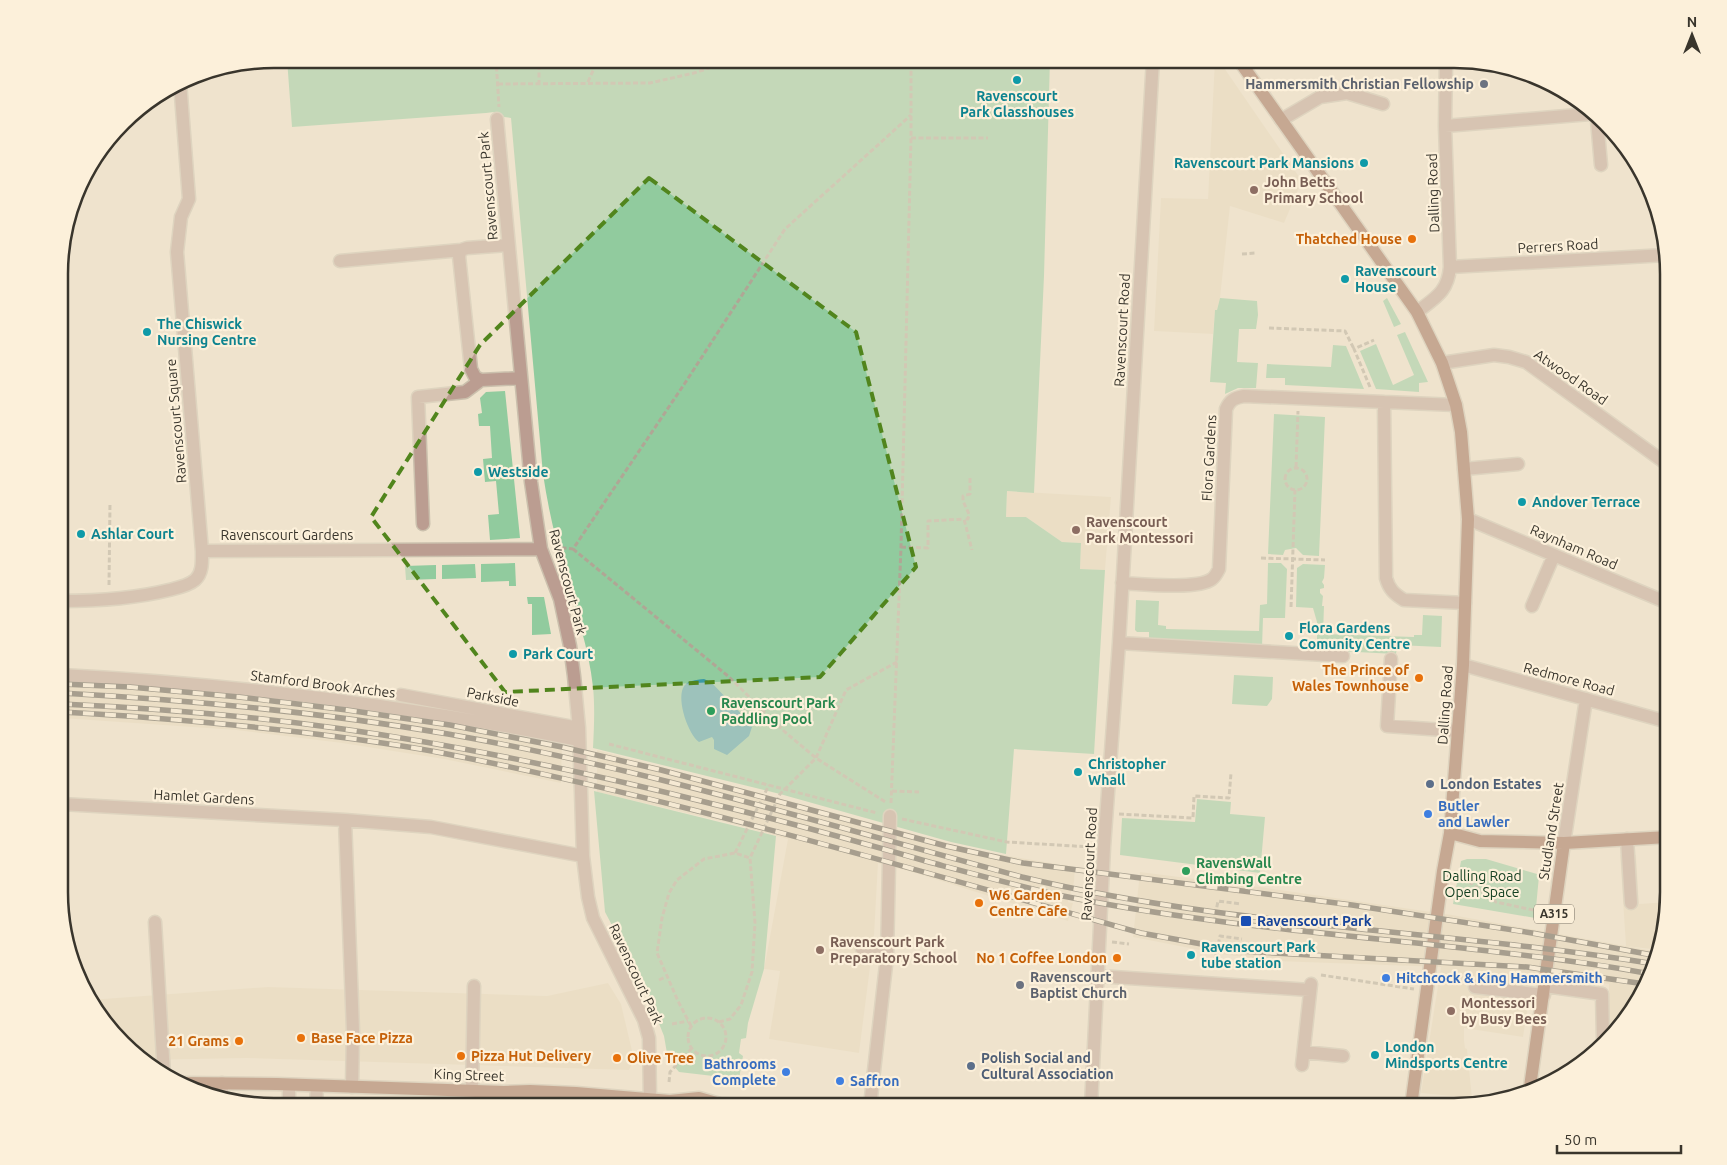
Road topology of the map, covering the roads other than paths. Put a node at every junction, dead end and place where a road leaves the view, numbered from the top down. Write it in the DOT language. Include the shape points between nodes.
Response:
graph roads {
  1 [pos="1152,68"];
  2 [pos="1244,68"];
  3 [pos="1446,68"];
  4 [pos="181,90"];
  5 [pos="1383,104"];
  6 [pos="1584,114"];
  7 [pos="497,120"];
  8 [pos="1282,120"];
  9 [pos="1445,126"];
  10 [pos="1597,127"];
  11 [pos="1600,165"];
  12 [pos="508,245"];
  13 [pos="461,250"];
  14 [pos="1659,255"];
  15 [pos="340,261"];
  16 [pos="1450,268"];
  17 [pos="1417,312"];
  18 [pos="1442,363"];
  19 [pos="520,378"];
  20 [pos="480,380"];
  21 [pos="1380,402"];
  22 [pos="1456,404"];
  23 [pos="1660,459"];
  24 [pos="1518,464"];
  25 [pos="1464,470"];
  26 [pos="1468,519"];
  27 [pos="423,524"];
  28 [pos="541,549"];
  29 [pos="202,551"];
  30 [pos="1554,555"];
  31 [pos="1122,583"];
  32 [pos="1660,600"];
  33 [pos="68,601"];
  34 [pos="1465,603"];
  35 [pos="1532,606"];
  36 [pos="1119,643"];
  37 [pos="1343,656"];
  38 [pos="1391,659"];
  39 [pos="1463,665"];
  40 [pos="68,675"];
  41 [pos="401,695"];
  42 [pos="1586,699"];
  43 [pos="1660,720"];
  44 [pos="1458,731"];
  45 [pos="579,734"];
  46 [pos="68,804"];
  47 [pos="890,816"];
  48 [pos="345,820"];
  49 [pos="1450,833"];
  50 [pos="1660,838"];
  51 [pos="1626,840"];
  52 [pos="1564,843"];
  53 [pos="583,856"];
  54 [pos="1631,903"];
  55 [pos="155,922"];
  56 [pos="862,949"];
  57 [pos="887,953"];
  58 [pos="1098,976"];
  59 [pos="474,986"];
  60 [pos="1475,987"];
  61 [pos="1544,990"];
  62 [pos="1602,1034"];
  63 [pos="1304,1052"];
  64 [pos="1342,1056"];
  65 [pos="1302,1065"];
  66 [pos="163,1066"];
  67 [pos="222,1083"];
  68 [pos="1531,1083"];
  69 [pos="199,1084"];
  70 [pos="289,1085"];
  71 [pos="317,1086"];
  72 [pos="352,1087"];
  73 [pos="472,1090"];
  74 [pos="222,1091"];
  75 [pos="289,1098"];
  76 [pos="316,1098"];
  77 [pos="610,1098"];
  78 [pos="645,1098"];
  79 [pos="871,1098"];
  80 [pos="1091,1098"];
  81 [pos="1412,1098"];
  1 -- 31 [label="street, Ravenscourt Road"];
  2 -- 8 [label="main road, Dalling Road"];
  3 -- 9 [label="street, Dalling Road"];
  4 -- 29 [label="street, Ravenscourt Square" via="189,199 181,216 177,252"];
  5 -- 8 [label="street" via="1347,93 1320,97"];
  6 -- 9 [label="street"];
  7 -- 12 [label="street, Ravenscourt Park"];
  8 -- 17 [label="main road, Dalling Road"];
  9 -- 16 [label="street, Dalling Road"];
  10 -- 11 [label="street"];
  12 -- 13 [label="street"];
  12 -- 19 [label="street, Ravenscourt Park"];
  13 -- 15 [label="street"];
  13 -- 20 [label="street" via="471,369"];
  14 -- 16 [label="street, Perrers Road"];
  16 -- 17 [label="street, Dalling Road" via="1450,279 1441,293"];
  17 -- 18 [label="main road, Dalling Road"];
  18 -- 22 [label="main road, Dalling Road"];
  18 -- 23 [label="street, Atwood Road" via="1494,355 1526,362"];
  19 -- 20 [label="street"];
  19 -- 28 [label="street, Ravenscourt Park"];
  20 -- 27 [label="street" via="465,392 418,397"];
  21 -- 22 [label="street, Flora Gardens"];
  21 -- 31 [label="street, Flora Gardens" via="1235,397 1226,409 1219,570 1214,578 1193,585"];
  21 -- 34 [label="street" via="1387,584 1395,595 1404,600"];
  22 -- 25 [label="main road, Dalling Road"];
  24 -- 25 [label="street"];
  25 -- 26 [label="main road, Dalling Road"];
  26 -- 30 [label="street, Raynham Road"];
  26 -- 34 [label="main road, Dalling Road"];
  28 -- 29 [label="street, Ravenscourt Gardens"];
  28 -- 45 [label="street, Ravenscourt Park" via="565,619"];
  29 -- 33 [label="street, Ravenscourt Gardens" via="201,570 187,585 110,601"];
  30 -- 32 [label="street, Raynham Road"];
  30 -- 35 [label="street"];
  31 -- 36 [label="street, Ravenscourt Road"];
  34 -- 39 [label="main road, Dalling Road"];
  36 -- 37 [label="street"];
  36 -- 58 [label="street, Ravenscourt Road"];
  38 -- 44 [label="street" via="1387,726"];
  39 -- 42 [label="street, Redmore Road"];
  39 -- 44 [label="main road, Dalling Road"];
  40 -- 45 [label="street, Stamford Brook Arches" via="236,688"];
  41 -- 45 [label="street, Parkside"];
  42 -- 43 [label="street, Redmore Road"];
  42 -- 52 [label="street, Studland Street"];
  44 -- 49 [label="main road, Dalling Road"];
  45 -- 53 [label="street, Ravenscourt Park"];
  46 -- 48 [label="street, Hamlet Gardens"];
  47 -- 57 [label="street"];
  48 -- 53 [label="street, Hamlet Gardens" via="431,827"];
  48 -- 72 [label="street"];
  49 -- 52 [label="main road" via="1480,841"];
  49 -- 81 [label="main road, Dalling Road"];
  50 -- 51 [label="main road"];
  51 -- 52 [label="main road"];
  51 -- 54 [label="street"];
  52 -- 61 [label="main road, Studland Street / A315"];
  53 -- 78 [label="street, Ravenscourt Park" via="593,918 644,1020 648,1038"];
  55 -- 66 [label="street"];
  56 -- 57 [label="street"];
  57 -- 79 [label="street"];
  58 -- 63 [label="street" via="1287,988 1313,983"];
  58 -- 80 [label="street, Ravenscourt Road"];
  59 -- 73 [label="street"];
  60 -- 61 [label="street"];
  61 -- 62 [label="street" via="1602,994"];
  61 -- 68 [label="main road, Studland Street / A315"];
  63 -- 64 [label="street"];
  63 -- 65 [label="street"];
  67 -- 69 [label="main road, King Street"];
  67 -- 70 [label="main road, King Street"];
  67 -- 74 [label="street"];
  70 -- 71 [label="main road, King Street"];
  70 -- 75 [label="street"];
  71 -- 72 [label="main road, King Street"];
  71 -- 76 [label="street"];
  72 -- 73 [label="main road, King Street"];
  73 -- 77 [label="main road, King Street"];
}
